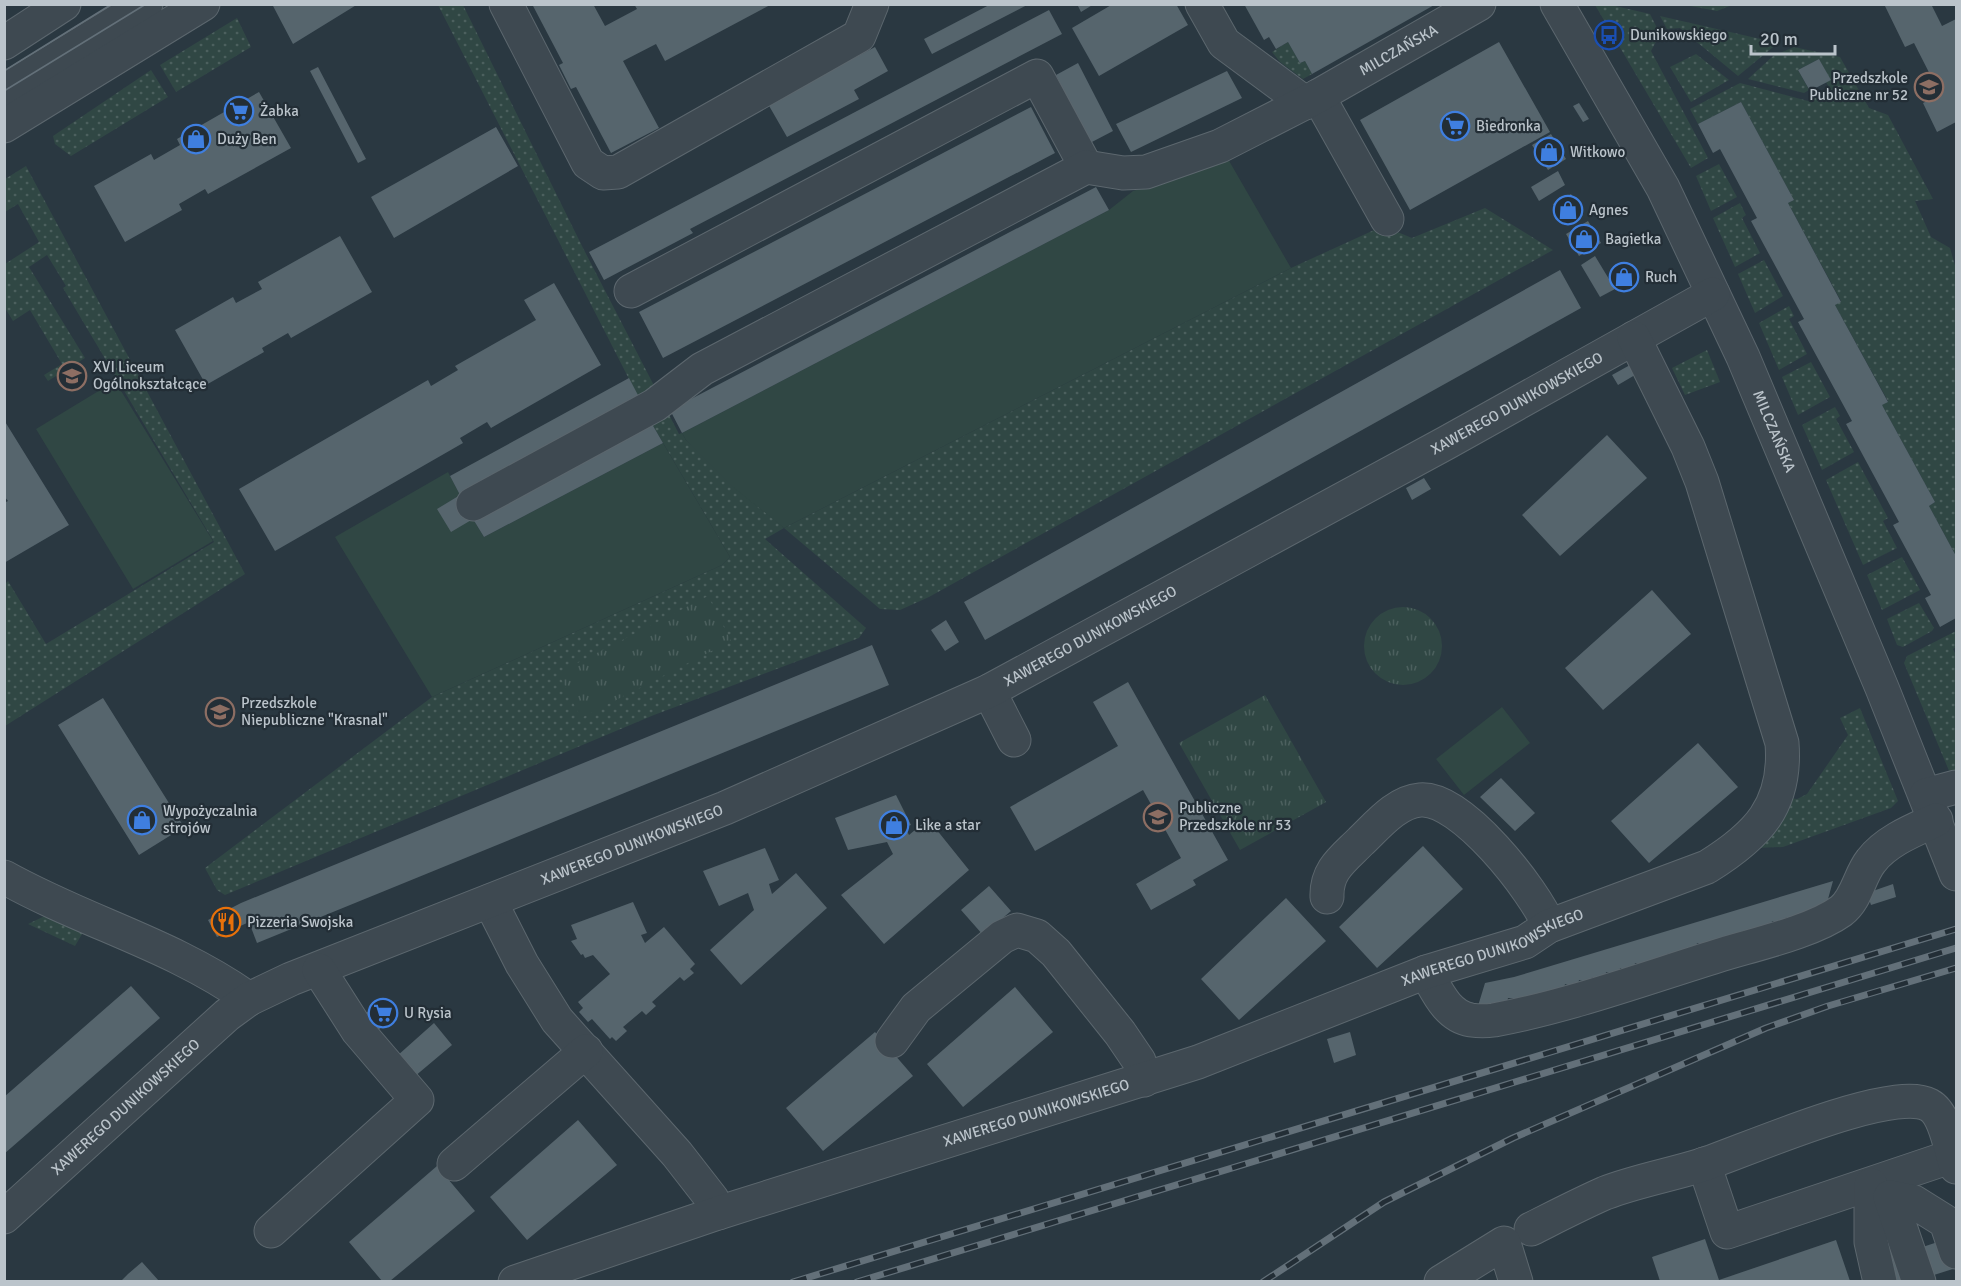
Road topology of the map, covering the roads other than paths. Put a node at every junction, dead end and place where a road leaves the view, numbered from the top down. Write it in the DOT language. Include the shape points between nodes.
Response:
graph roads {
  1 [pos="64,4"];
  2 [pos="112,4"];
  3 [pos="146,4"];
  4 [pos="203,4"];
  5 [pos="506,4"];
  6 [pos="872,4"];
  7 [pos="1202,4"];
  8 [pos="1479,4"];
  9 [pos="1557,4"];
  10 [pos="4,43"];
  11 [pos="4,70"];
  12 [pos="4,91"];
  13 [pos="1311,100"];
  14 [pos="4,126"];
  15 [pos="1086,166"];
  16 [pos="1387,219"];
  17 [pos="631,291"];
  18 [pos="1713,294"];
  19 [pos="1634,338"];
  20 [pos="473,504"];
  21 [pos="989,691"];
  22 [pos="1014,740"];
  23 [pos="1939,800"];
  24 [pos="1956,874"];
  25 [pos="4,877"];
  26 [pos="1327,897"];
  27 [pos="490,901"];
  28 [pos="1549,927"];
  29 [pos="320,970"];
  30 [pos="1426,972"];
  31 [pos="249,999"];
  32 [pos="892,1041"];
  33 [pos="586,1051"];
  34 [pos="1144,1080"];
  35 [pos="1954,1161"];
  36 [pos="454,1164"];
  37 [pos="1704,1164"];
  38 [pos="1890,1191"];
  39 [pos="718,1213"];
  40 [pos="4,1217"];
  41 [pos="1531,1229"];
  42 [pos="271,1231"];
  43 [pos="1956,1252"];
  44 [pos="515,1281"];
  45 [pos="1441,1281"];
  46 [pos="1516,1281"];
  47 [pos="1880,1281"];
  48 [pos="1900,1281"];
  49 [pos="1919,1281"];
  50 [pos="1940,1281"];
  1 -- 10 [label="street"];
  2 -- 11 [label="street"];
  3 -- 12 [label="street"];
  4 -- 14 [label="street"];
  5 -- 6 [label="street" via="588,163 603,173 618,172 859,36"];
  7 -- 13 [label="street" via="1224,43"];
  8 -- 13 [label="street, MILCZAŃSKA"];
  9 -- 18 [label="street, MILCZAŃSKA" via="1663,188"];
  13 -- 15 [label="street, MILCZAŃSKA" via="1220,146 1157,169 1123,173"];
  13 -- 16 [label="street"];
  15 -- 17 [label="street" via="1037,76"];
  15 -- 20 [label="street" via="702,369 655,405"];
  18 -- 19 [label="street, XAWEREGO DUNIKOWSKIEGO"];
  18 -- 23 [label="street, MILCZAŃSKA"];
  19 -- 21 [label="street, XAWEREGO DUNIKOWSKIEGO"];
  19 -- 28 [label="street, XAWEREGO DUNIKOWSKIEGO" via="1702,482 1776,719 1784,770 1772,808 1759,826 1728,854 1707,867"];
  21 -- 22 [label="street"];
  21 -- 27 [label="street, XAWEREGO DUNIKOWSKIEGO" via="724,808"];
  23 -- 24 [label="street, MILCZAŃSKA"];
  23 -- 30 [label="street" via="1906,834 1870,861 1848,904 1840,911 1780,936 1575,1000 1491,1021 1470,1020 1456,1014"];
  25 -- 31 [label="street" via="198,967"];
  26 -- 28 [label="street" via="1330,872 1380,823 1402,805 1433,800 1463,816 1532,892"];
  27 -- 29 [label="street, XAWEREGO DUNIKOWSKIEGO"];
  27 -- 33 [label="street" via="522,964 557,1020"];
  28 -- 30 [label="street, XAWEREGO DUNIKOWSKIEGO" via="1525,942"];
  29 -- 31 [label="street, XAWEREGO DUNIKOWSKIEGO"];
  29 -- 42 [label="street" via="358,1031 417,1100"];
  30 -- 34 [label="street, XAWEREGO DUNIKOWSKIEGO"];
  31 -- 40 [label="street, XAWEREGO DUNIKOWSKIEGO"];
  32 -- 34 [label="street" via="916,1008 1002,937 1017,930 1037,936 1056,953 1120,1033 1139,1061"];
  33 -- 36 [label="street"];
  33 -- 39 [label="street" via="677,1154 712,1199"];
  34 -- 39 [label="street, XAWEREGO DUNIKOWSKIEGO"];
  35 -- 37 [label="street" via="1940,1116 1920,1101 1905,1101 1844,1113"];
  35 -- 38 [label="street"];
  37 -- 38 [label="street" via="1727,1232"];
  37 -- 41 [label="street" via="1606,1193"];
  38 -- 43 [label="street" via="1946,1222"];
  38 -- 47 [label="street" via="1871,1242"];
  38 -- 48 [label="street" via="1881,1223"];
  38 -- 49 [label="street"];
  38 -- 50 [label="street" via="1941,1275"];
  39 -- 44 [label="street, XAWEREGO DUNIKOWSKIEGO"];
  45 -- 46 [label="street" via="1504,1243"];
}
